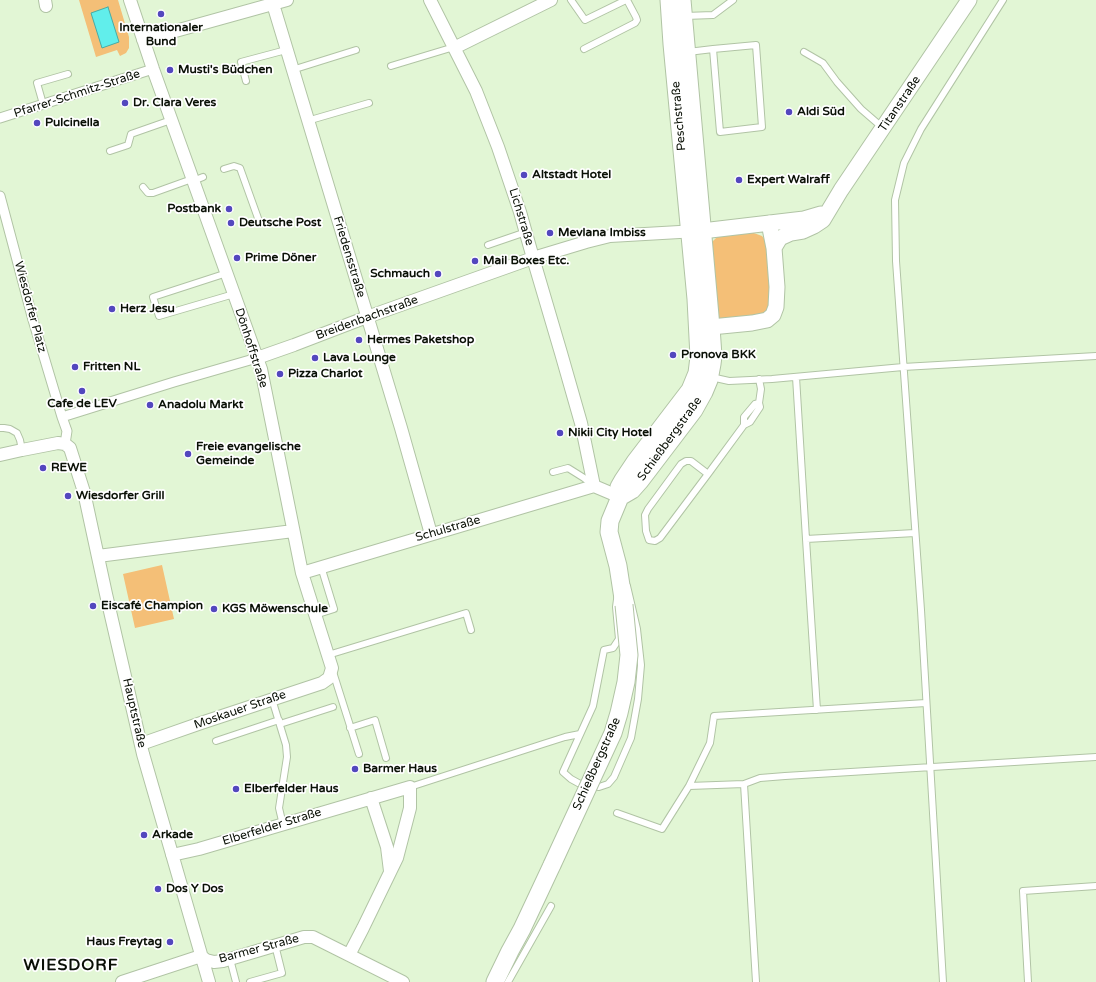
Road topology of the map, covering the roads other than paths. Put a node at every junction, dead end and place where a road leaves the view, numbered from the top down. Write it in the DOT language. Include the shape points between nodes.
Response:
graph roads {
  1 [pos="130,0"];
  2 [pos="287,0"];
  3 [pos="430,0"];
  4 [pos="551,0"];
  5 [pos="571,0"];
  6 [pos="626,0"];
  7 [pos="669,0"];
  8 [pos="733,0"];
  9 [pos="969,0"];
  10 [pos="1003,0"];
  11 [pos="273,4"];
  12 [pos="683,8"];
  13 [pos="143,40"];
  14 [pos="454,48"];
  15 [pos="679,48"];
  16 [pos="584,49"];
  17 [pos="714,49"];
  18 [pos="286,50"];
  19 [pos="356,50"];
  20 [pos="804,52"];
  21 [pos="391,66"];
  22 [pos="153,69"];
  23 [pos="292,70"];
  24 [pos="68,74"];
  25 [pos="246,81"];
  26 [pos="369,103"];
  27 [pos="43,104"];
  28 [pos="0,118"];
  29 [pos="171,120"];
  30 [pos="307,121"];
  31 [pos="883,128"];
  32 [pos="110,151"];
  33 [pos="224,169"];
  34 [pos="196,179"];
  35 [pos="143,187"];
  36 [pos="0,196"];
  37 [pos="830,207"];
  38 [pos="260,221"];
  39 [pos="769,223"];
  40 [pos="696,231"];
  41 [pos="526,232"];
  42 [pos="488,246"];
  43 [pos="774,248"];
  44 [pos="533,258"];
  45 [pos="227,273"];
  46 [pos="234,294"];
  47 [pos="367,317"];
  48 [pos="704,324"];
  49 [pos="1096,356"];
  50 [pos="257,358"];
  51 [pos="903,367"];
  52 [pos="703,375"];
  53 [pos="796,377"];
  54 [pos="759,379"];
  55 [pos="62,417"];
  56 [pos="0,423"];
  57 [pos="0,428"];
  58 [pos="10,429"];
  59 [pos="65,444"];
  60 [pos="22,450"];
  61 [pos="0,455"];
  62 [pos="553,472"];
  63 [pos="708,474"];
  64 [pos="594,486"];
  65 [pos="620,497"];
  66 [pos="293,531"];
  67 [pos="915,533"];
  68 [pos="431,534"];
  69 [pos="806,539"];
  70 [pos="98,556"];
  71 [pos="302,573"];
  72 [pos="323,573"];
  73 [pos="620,576"];
  74 [pos="315,615"];
  75 [pos="471,630"];
  76 [pos="328,655"];
  77 [pos="332,668"];
  78 [pos="272,699"];
  79 [pos="926,703"];
  80 [pos="333,707"];
  81 [pos="816,710"];
  82 [pos="280,722"];
  83 [pos="350,728"];
  84 [pos="580,734"];
  85 [pos="216,741"];
  86 [pos="141,744"];
  87 [pos="359,754"];
  88 [pos="1096,757"];
  89 [pos="386,758"];
  90 [pos="930,767"];
  91 [pos="744,784"];
  92 [pos="689,786"];
  93 [pos="410,787"];
  94 [pos="371,798"];
  95 [pos="617,813"];
  96 [pos="283,825"];
  97 [pos="172,855"];
  98 [pos="390,874"];
  99 [pos="1096,886"];
  100 [pos="551,906"];
  101 [pos="522,929"];
  102 [pos="275,946"];
  103 [pos="349,955"];
  104 [pos="201,956"];
  105 [pos="230,959"];
  106 [pos="122,982"];
  107 [pos="209,982"];
  108 [pos="236,982"];
  109 [pos="250,982"];
  110 [pos="403,982"];
  111 [pos="495,982"];
  112 [pos="507,982"];
  113 [pos="756,982"];
  114 [pos="943,982"];
  115 [pos="1028,982"];
  1 -- 13 [label="street, Dönhoffstraße"];
  2 -- 11 [label="street"];
  3 -- 14 [label="street, Lichstraße"];
  4 -- 14 [label="street"];
  5 -- 6 [label="lane" via="585,20"];
  6 -- 16 [label="lane" via="636,17 635,23"];
  7 -- 15 [label="main road, Peschstraße"];
  8 -- 12 [label="lane" via="713,14"];
  9 -- 31 [label="street, Titanstraße"];
  10 -- 51 [label="lane" via="921,129 904,163 895,200"];
  11 -- 13 [label="street"];
  11 -- 18 [label="street, Friedensstraße"];
  12 -- 15 [label="main road, Peschstraße"];
  13 -- 22 [label="street, Dönhoffstraße"];
  14 -- 21 [label="lane"];
  14 -- 41 [label="street, Lichstraße" via="476,91 493,133"];
  15 -- 17 [label="lane"];
  15 -- 40 [label="main road, Peschstraße"];
  17 -- 17 [label="lane" via="756,45 762,127 720,132"];
  18 -- 23 [label="street, Friedensstraße"];
  18 -- 25 [label="lane" via="241,62"];
  19 -- 23 [label="lane"];
  20 -- 31 [label="lane" via="823,63 861,109"];
  22 -- 27 [label="street, Pfarrer-Schmitz-Straße"];
  22 -- 29 [label="street, Dönhoffstraße"];
  23 -- 30 [label="street, Friedensstraße"];
  24 -- 27 [label="lane" via="37,83"];
  26 -- 30 [label="lane"];
  27 -- 28 [label="street, Pfarrer-Schmitz-Straße"];
  29 -- 32 [label="lane" via="131,134 128,145"];
  29 -- 34 [label="street, Dönhoffstraße"];
  30 -- 47 [label="street, Friedensstraße"];
  31 -- 37 [label="street, Titanstraße"];
  33 -- 38 [label="lane" via="234,166 240,168"];
  34 -- 35 [label="lane" via="153,193"];
  34 -- 45 [label="street, Dönhoffstraße"];
  36 -- 55 [label="street, Wiesdorfer Platz"];
  37 -- 39 [label="street, Titanstraße" via="822,213 804,219"];
  37 -- 43 [label="street, Titanstraße" via="823,220 814,226 780,238"];
  39 -- 40 [label="street, Titanstraße"];
  39 -- 43 [label="street"];
  40 -- 44 [label="street, Breidenbachstraße" via="610,236"];
  40 -- 48 [label="main road, Schießbergstraße"];
  41 -- 42 [label="lane"];
  41 -- 44 [label="street, Lichstraße"];
  43 -- 48 [label="street" via="777,287 774,315 767,320 752,323"];
  44 -- 47 [label="street, Breidenbachstraße"];
  44 -- 64 [label="street, Lichstraße" via="580,423"];
  45 -- 46 [label="street, Dönhoffstraße"];
  45 -- 46 [label="lane" via="153,297 159,316"];
  46 -- 50 [label="street, Dönhoffstraße"];
  47 -- 50 [label="street, Breidenbachstraße"];
  47 -- 68 [label="street, Friedensstraße"];
  48 -- 52 [label="main road, Schießbergstraße" via="713,356"];
  49 -- 51 [label="lane"];
  50 -- 55 [label="street, Breidenbachstraße"];
  50 -- 66 [label="street, Dönhoffstraße"];
  51 -- 53 [label="lane"];
  51 -- 67 [label="lane"];
  52 -- 54 [label="lane" via="729,380"];
  52 -- 65 [label="main road, Schießbergstraße" via="704,392 694,410 640,481 632,490"];
  53 -- 54 [label="lane"];
  53 -- 69 [label="lane"];
  54 -- 63 [label="lane" via="759,403 744,417 744,425"];
  55 -- 59 [label="street" via="67,431"];
  56 -- 58 [label="lane"];
  57 -- 58 [label="lane"];
  58 -- 60 [label="lane" via="18,435"];
  59 -- 60 [label="street"];
  59 -- 70 [label="street, Hauptstraße" via="70,448 84,492"];
  60 -- 61 [label="street"];
  62 -- 64 [label="lane" via="568,468"];
  63 -- 63 [label="lane" via="660,538 655,541 649,540 645,515 681,464 691,461"];
  64 -- 65 [label="street"];
  64 -- 68 [label="street, Schulstraße"];
  65 -- 73 [label="main road, Schießbergstraße" via="610,521 609,532"];
  66 -- 70 [label="street"];
  66 -- 71 [label="street, Dönhoffstraße"];
  67 -- 69 [label="lane"];
  67 -- 79 [label="lane"];
  68 -- 71 [label="street, Schulstraße"];
  69 -- 81 [label="lane"];
  70 -- 86 [label="street, Hauptstraße"];
  71 -- 74 [label="street, Dönhoffstraße"];
  72 -- 74 [label="lane" via="334,609"];
  73 -- 84 [label="lane" via="616,607 619,639 613,648 604,650 595,699"];
  73 -- 84 [label="lane" via="627,586 637,629 641,665 631,738 614,777 608,784 599,787 582,785 563,772"];
  73 -- 101 [label="main road, Schießbergstraße, bridge" via="628,655 626,682 619,713 613,733"];
  74 -- 76 [label="street, Dönhoffstraße"];
  75 -- 76 [label="lane" via="466,613"];
  76 -- 77 [label="street, Dönhoffstraße"];
  77 -- 78 [label="street, Moskauer Straße" via="329,678 322,683"];
  77 -- 83 [label="lane, Dönhoffstraße"];
  78 -- 82 [label="lane"];
  78 -- 86 [label="street, Moskauer Straße"];
  79 -- 81 [label="lane"];
  79 -- 90 [label="lane"];
  80 -- 82 [label="lane"];
  81 -- 92 [label="lane" via="714,716 710,743"];
  82 -- 85 [label="lane"];
  82 -- 96 [label="lane" via="287,757 279,808"];
  83 -- 87 [label="lane, Dönhoffstraße"];
  83 -- 89 [label="lane" via="375,720"];
  84 -- 93 [label="lane"];
  86 -- 97 [label="street, Hauptstraße"];
  88 -- 90 [label="lane"];
  90 -- 91 [label="lane" via="760,778"];
  90 -- 114 [label="lane"];
  91 -- 92 [label="lane"];
  91 -- 113 [label="lane"];
  92 -- 95 [label="lane" via="662,829"];
  93 -- 94 [label="street, Elberfelder Straße"];
  93 -- 98 [label="street" via="410,808 397,858"];
  94 -- 96 [label="street, Elberfelder Straße"];
  94 -- 98 [label="street" via="387,847"];
  96 -- 97 [label="street, Elberfelder Straße"];
  97 -- 104 [label="street, Hauptstraße"];
  98 -- 103 [label="street"];
  99 -- 115 [label="lane" via="1023,891"];
  100 -- 112 [label="lane"];
  101 -- 111 [label="main road, Schießbergstraße"];
  101 -- 112 [label="main road, Schießbergstraße"];
  102 -- 103 [label="street, Barmer Straße" via="313,936"];
  102 -- 105 [label="street, Barmer Straße"];
  102 -- 109 [label="lane" via="282,973"];
  103 -- 110 [label="street, Barmer Straße"];
  104 -- 105 [label="street, Barmer Straße" via="214,962"];
  104 -- 106 [label="street"];
  104 -- 107 [label="street, Hauptstraße"];
  105 -- 108 [label="lane"];
}
